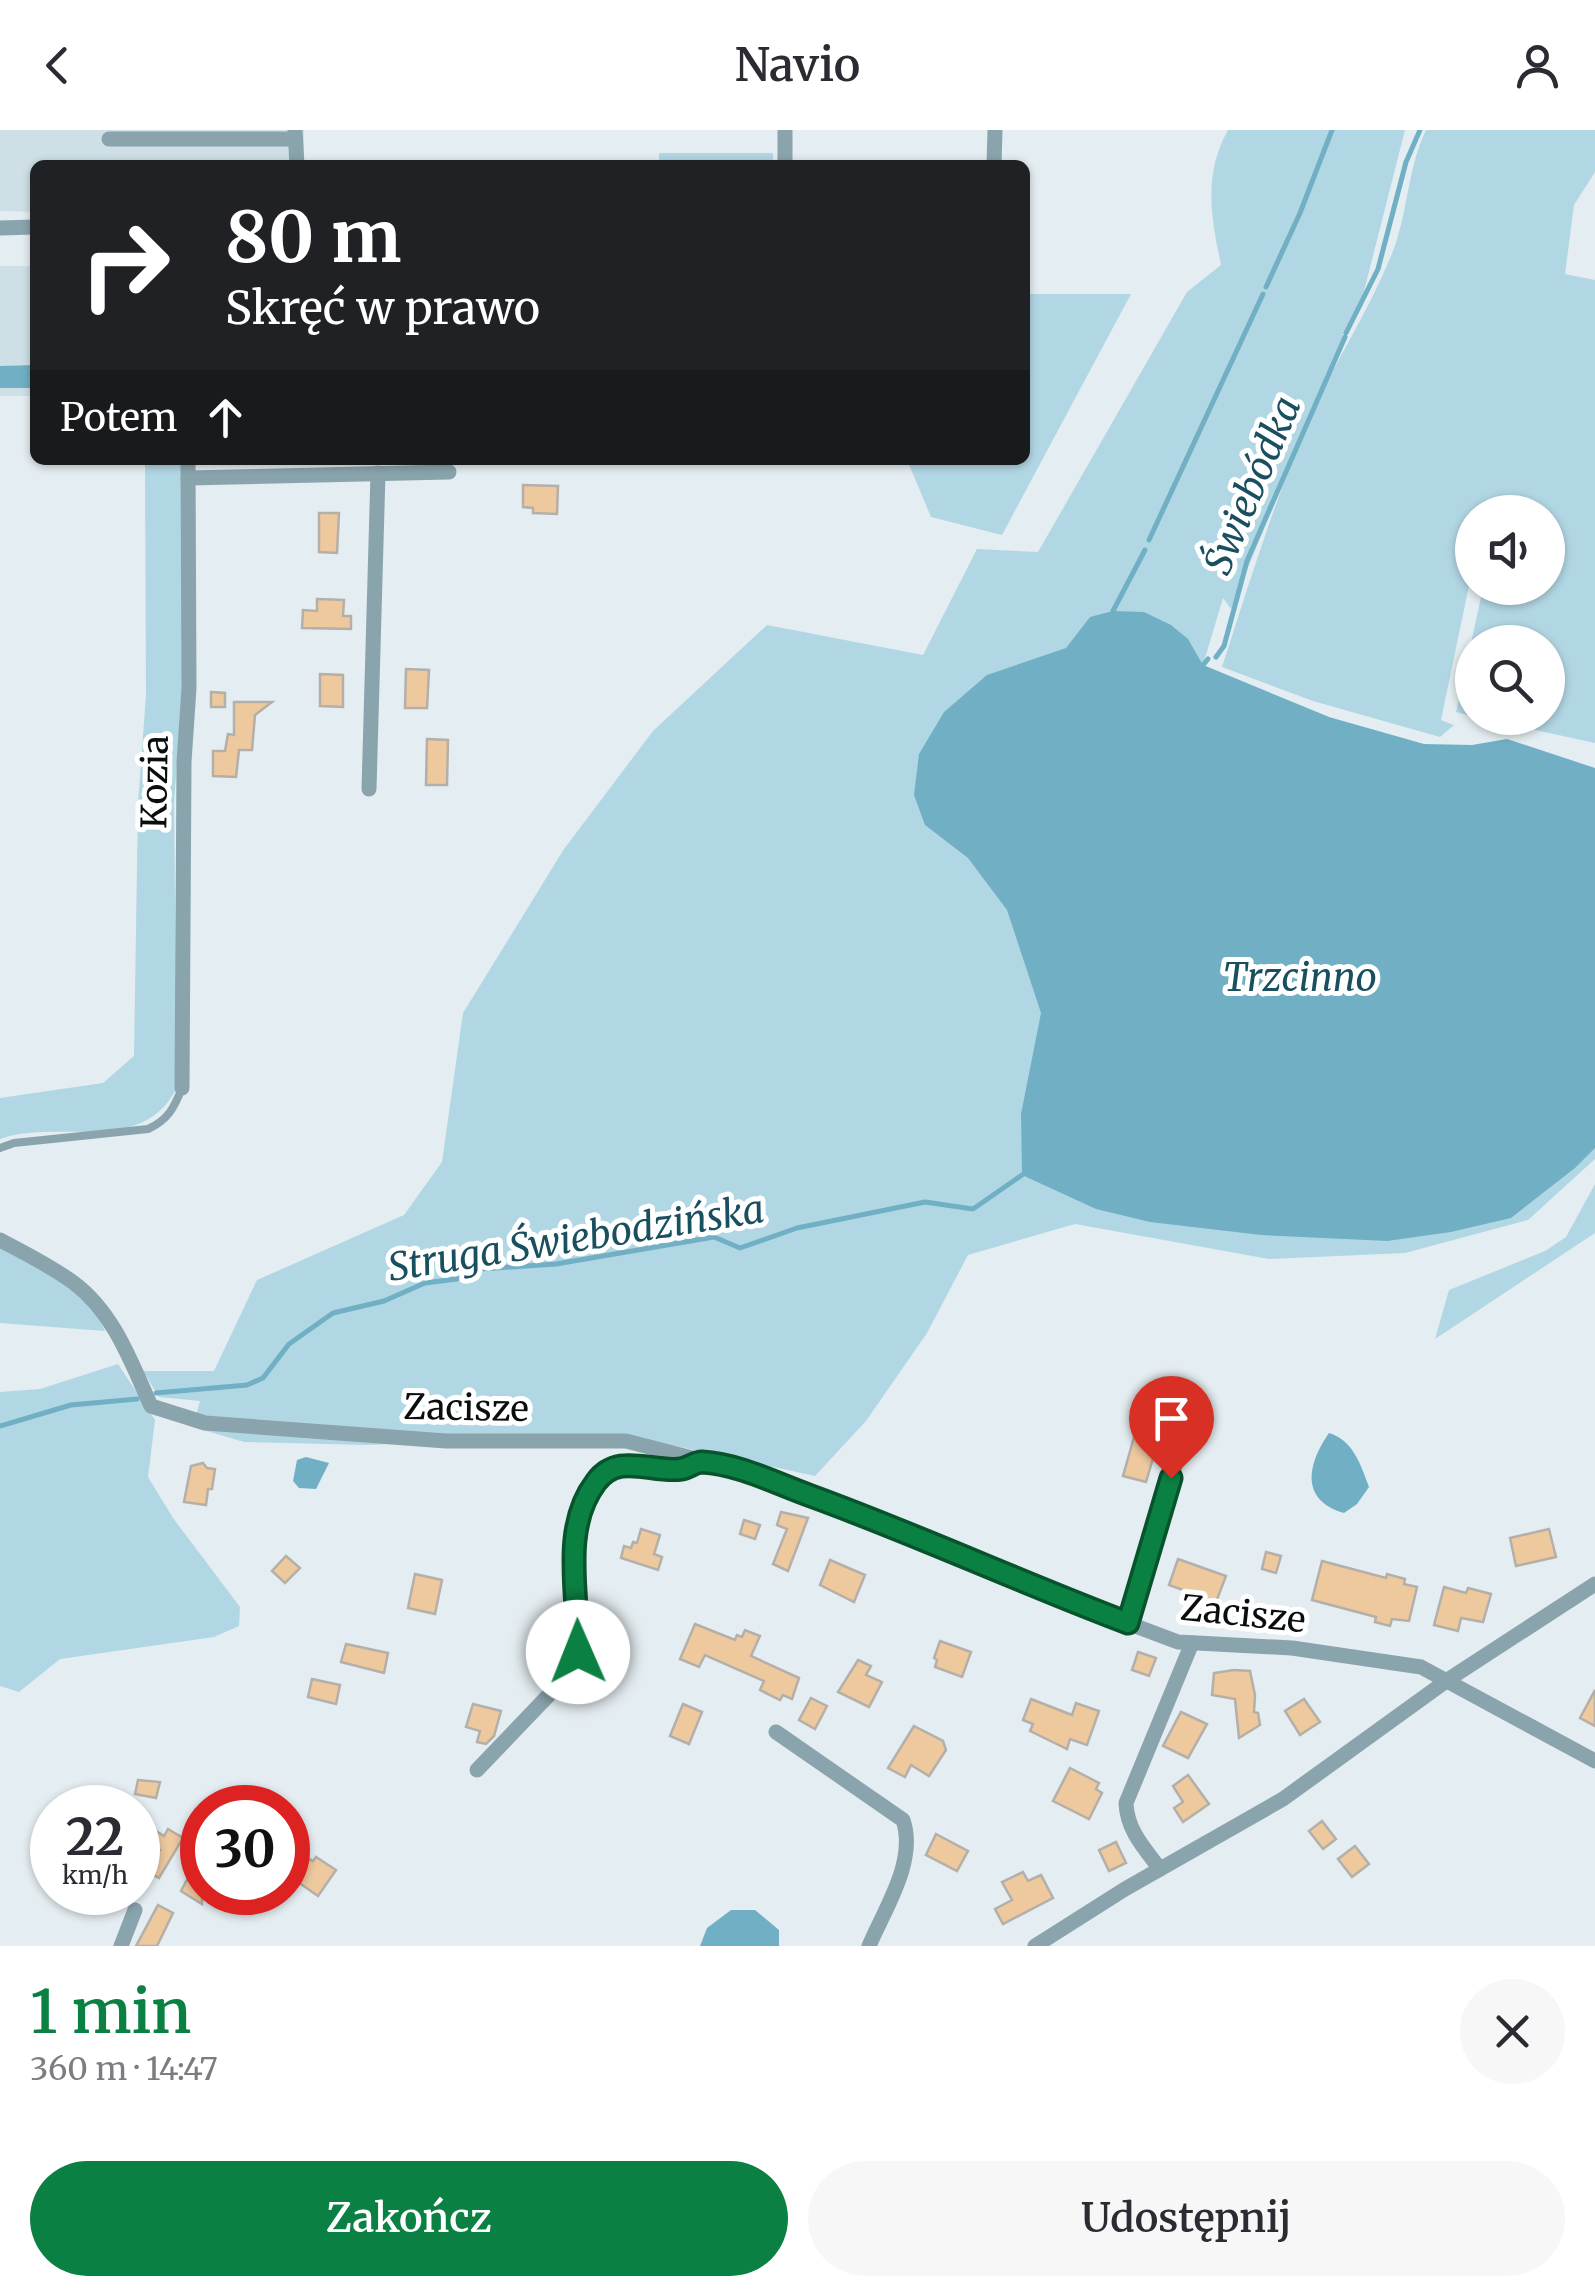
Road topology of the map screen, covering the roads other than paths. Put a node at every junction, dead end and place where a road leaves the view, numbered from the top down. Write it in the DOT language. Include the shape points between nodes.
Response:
graph roads {
  1 [pos="785,130"];
  2 [pos="995,130"];
  3 [pos="295,134"];
  4 [pos="109,140"];
  5 [pos="296,160"];
  6 [pos="785,160"];
  7 [pos="994,160"];
  8 [pos="30,227"];
  9 [pos="0,228"];
  10 [pos="188,465"];
  11 [pos="450,472"];
  12 [pos="378,474"];
  13 [pos="188,478"];
  14 [pos="369,789"];
  15 [pos="182,1088"];
  16 [pos="0,1148"];
  17 [pos="0,1240"];
  18 [pos="1182,1442"];
  19 [pos="699,1462"];
  20 [pos="1595,1584"];
  21 [pos="1128,1623"];
  22 [pos="1192,1644"];
  23 [pos="1450,1679"];
  24 [pos="776,1732"];
  25 [pos="1595,1761"];
  26 [pos="477,1770"];
  27 [pos="1160,1869"];
  28 [pos="132,1915"];
  29 [pos="121,1946"];
  30 [pos="869,1946"];
  31 [pos="1035,1946"];
  1 -- 6 [label="street"];
  2 -- 7 [label="street"];
  3 -- 4 [label="street"];
  3 -- 5 [label="street"];
  8 -- 9 [label="street"];
  10 -- 13 [label="street, Kozia"];
  11 -- 12 [label="street"];
  12 -- 13 [label="street"];
  12 -- 14 [label="street"];
  13 -- 15 [label="street, Kozia"];
  15 -- 16 [label="lane" via="163,1122 148,1129"];
  17 -- 19 [label="street, Zacisze" via="76,1284 98,1307 151,1406 206,1423 446,1441 626,1441"];
  18 -- 21 [label="street"];
  19 -- 21 [label="street, Zacisze" via="743,1471 874,1519"];
  19 -- 26 [label="street" via="680,1469 618,1466 597,1480 578,1514 574,1540 578,1652 568,1676"];
  20 -- 23 [label="street"];
  21 -- 22 [label="street, Zacisze"];
  22 -- 23 [label="street, Zacisze" via="1308,1650 1421,1666"];
  22 -- 27 [label="street" via="1126,1803 1127,1820"];
  23 -- 25 [label="street, Zacisze"];
  23 -- 27 [label="street" via="1283,1799"];
  24 -- 30 [label="street" via="902,1820 909,1838 905,1861"];
  27 -- 31 [label="street"];
  28 -- 29 [label="street"];
}
